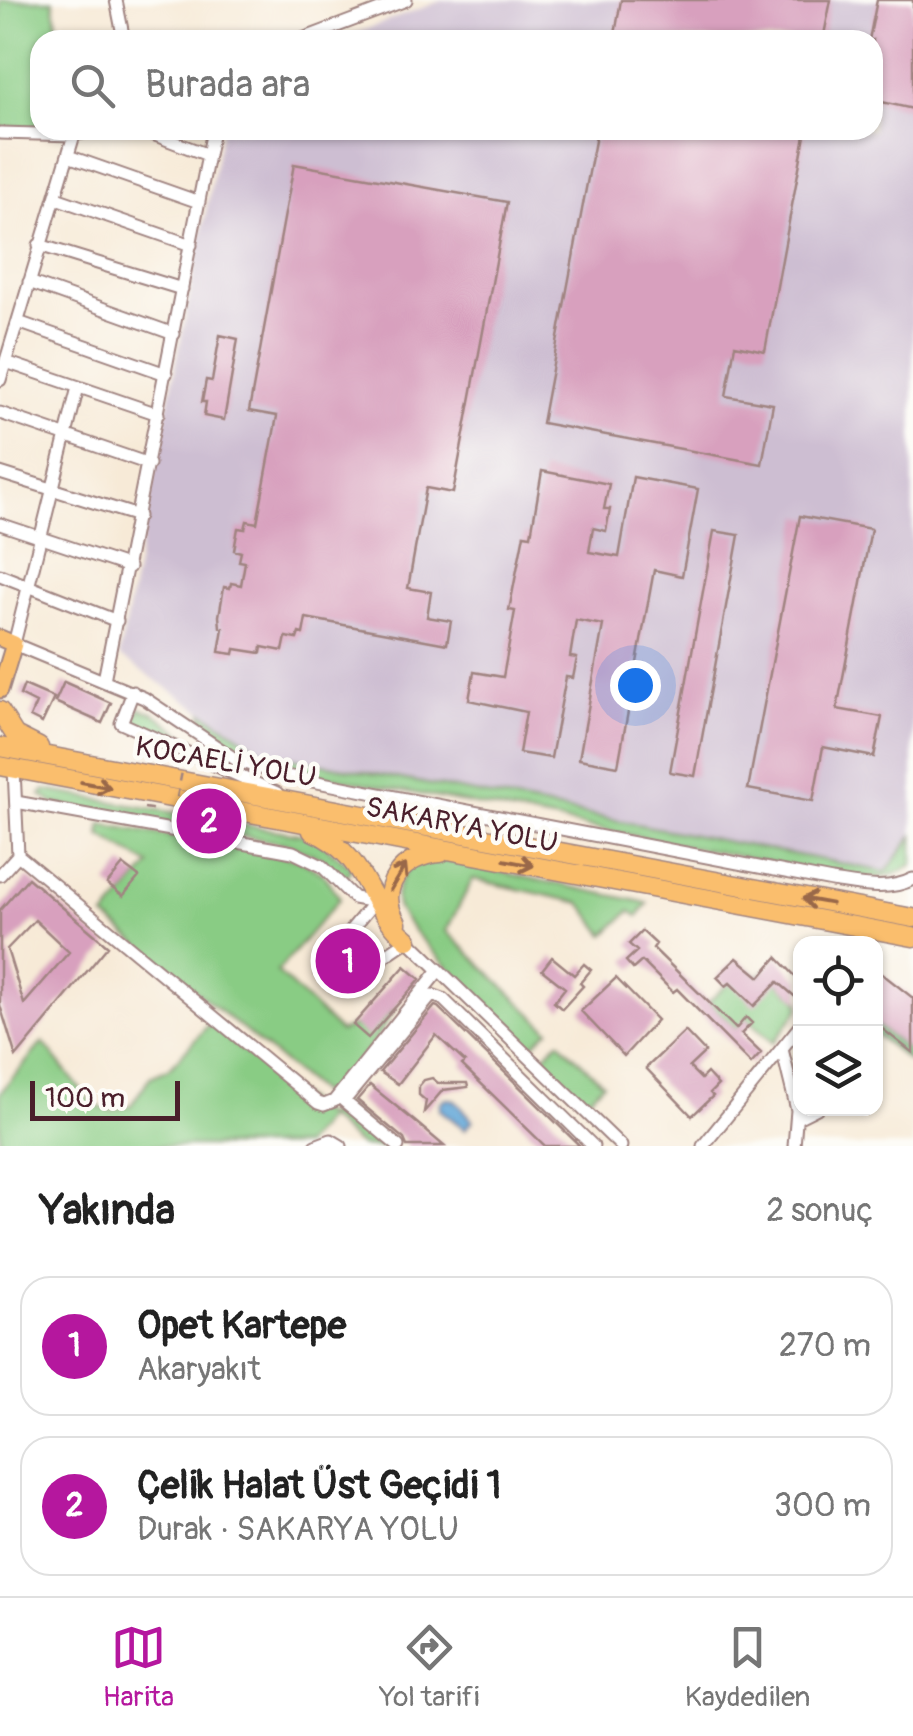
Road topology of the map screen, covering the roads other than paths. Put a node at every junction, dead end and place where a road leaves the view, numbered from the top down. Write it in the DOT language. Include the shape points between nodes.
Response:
graph roads {
  1 [pos="116,0"];
  2 [pos="406,0"];
  3 [pos="122,30"];
  4 [pos="326,30"];
  5 [pos="0,133"];
  6 [pos="30,134"];
  7 [pos="73,140"];
  8 [pos="170,140"];
  9 [pos="211,140"];
  10 [pos="208,154"];
  11 [pos="68,156"];
  12 [pos="56,198"];
  13 [pos="199,202"];
  14 [pos="39,245"];
  15 [pos="191,245"];
  16 [pos="29,282"];
  17 [pos="182,290"];
  18 [pos="18,322"];
  19 [pos="174,334"];
  20 [pos="6,362"];
  21 [pos="166,374"];
  22 [pos="0,380"];
  23 [pos="78,386"];
  24 [pos="0,414"];
  25 [pos="158,414"];
  26 [pos="65,436"];
  27 [pos="149,464"];
  28 [pos="0,473"];
  29 [pos="51,489"];
  30 [pos="138,516"];
  31 [pos="0,524"];
  32 [pos="40,538"];
  33 [pos="129,567"];
  34 [pos="0,574"];
  35 [pos="28,586"];
  36 [pos="118,621"];
  37 [pos="7,641"];
  38 [pos="104,680"];
  39 [pos="0,690"];
  40 [pos="133,692"];
  41 [pos="0,711"];
  42 [pos="0,747"];
  43 [pos="7,768"];
  44 [pos="122,770"];
  45 [pos="295,800"];
  46 [pos="16,802"];
  47 [pos="265,814"];
  48 [pos="459,852"];
  49 [pos="18,855"];
  50 [pos="0,875"];
  51 [pos="913,878"];
  52 [pos="374,899"];
  53 [pos="913,918"];
  54 [pos="866,936"];
  55 [pos="883,937"];
  56 [pos="913,938"];
  57 [pos="408,940"];
  58 [pos="439,970"];
  59 [pos="793,1035"];
  60 [pos="782,1048"];
  61 [pos="801,1116"];
  62 [pos="797,1118"];
  63 [pos="314,1146"];
  64 [pos="342,1146"];
  65 [pos="398,1146"];
  66 [pos="593,1146"];
  67 [pos="621,1146"];
  68 [pos="704,1146"];
  69 [pos="794,1146"];
  1 -- 3 [label="street"];
  2 -- 4 [label="street"];
  5 -- 6 [label="street"];
  7 -- 11 [label="street"];
  8 -- 10 [label="street"];
  9 -- 10 [label="street"];
  10 -- 13 [label="street"];
  11 -- 12 [label="street"];
  11 -- 13 [label="street"];
  12 -- 14 [label="street"];
  12 -- 15 [label="street"];
  13 -- 15 [label="street"];
  14 -- 16 [label="street"];
  14 -- 17 [label="street"];
  15 -- 17 [label="street"];
  16 -- 18 [label="street"];
  16 -- 19 [label="street"];
  17 -- 19 [label="street"];
  18 -- 20 [label="street"];
  18 -- 21 [label="street"];
  19 -- 21 [label="street"];
  20 -- 22 [label="street"];
  20 -- 23 [label="street"];
  21 -- 25 [label="street"];
  23 -- 25 [label="street"];
  23 -- 26 [label="street"];
  24 -- 26 [label="street"];
  25 -- 27 [label="street"];
  26 -- 27 [label="street"];
  26 -- 29 [label="street"];
  27 -- 30 [label="street"];
  28 -- 29 [label="street"];
  29 -- 30 [label="street"];
  29 -- 32 [label="street"];
  30 -- 33 [label="street"];
  31 -- 32 [label="street"];
  32 -- 33 [label="street"];
  32 -- 35 [label="street"];
  33 -- 36 [label="street"];
  34 -- 35 [label="street"];
  35 -- 36 [label="street"];
  35 -- 37 [label="street"];
  36 -- 38 [label="street"];
  37 -- 38 [label="street"];
  37 -- 39 [label="main road"];
  38 -- 40 [label="street"];
  40 -- 45 [label="street" via="121,722"];
  40 -- 51 [label="street" via="238,760 286,776 832,881 881,886"];
  41 -- 44 [label="highway" via="23,741"];
  42 -- 44 [label="highway, KOCAELİ YOLU"];
  43 -- 46 [label="street"];
  43 -- 47 [label="highway, SAKARYA YOLU, one-way"];
  44 -- 45 [label="highway, KOCAELİ YOLU"];
  53 -- 45 [label="highway, KOCAELİ YOLU, one-way"];
  46 -- 49 [label="street"];
  46 -- 52 [label="street" via="293,852 322,866 354,898"];
  47 -- 48 [label="highway, SAKARYA YOLU"];
  47 -- 52 [label="highway" via="335,842"];
  48 -- 54 [label="highway, SAKARYA YOLU, one-way"];
  57 -- 48 [label="highway, one-way" via="389,907 394,878 413,859"];
  49 -- 50 [label="street"];
  49 -- 58 [label="street" via="324,1105 334,1101"];
  52 -- 57 [label="highway"];
  52 -- 57 [label="street" via="350,931 380,959"];
  55 -- 56 [label="highway, SAKARYA YOLU"];
  57 -- 58 [label="street"];
  58 -- 67 [label="street"];
  59 -- 60 [label="street"];
  60 -- 62 [label="street"];
  60 -- 68 [label="street"];
  61 -- 62 [label="street"];
  62 -- 69 [label="street"];
  63 -- 64 [label="street" via="331,1140"];
  65 -- 66 [label="street" via="344,1101 428,999 438,996"];
}
